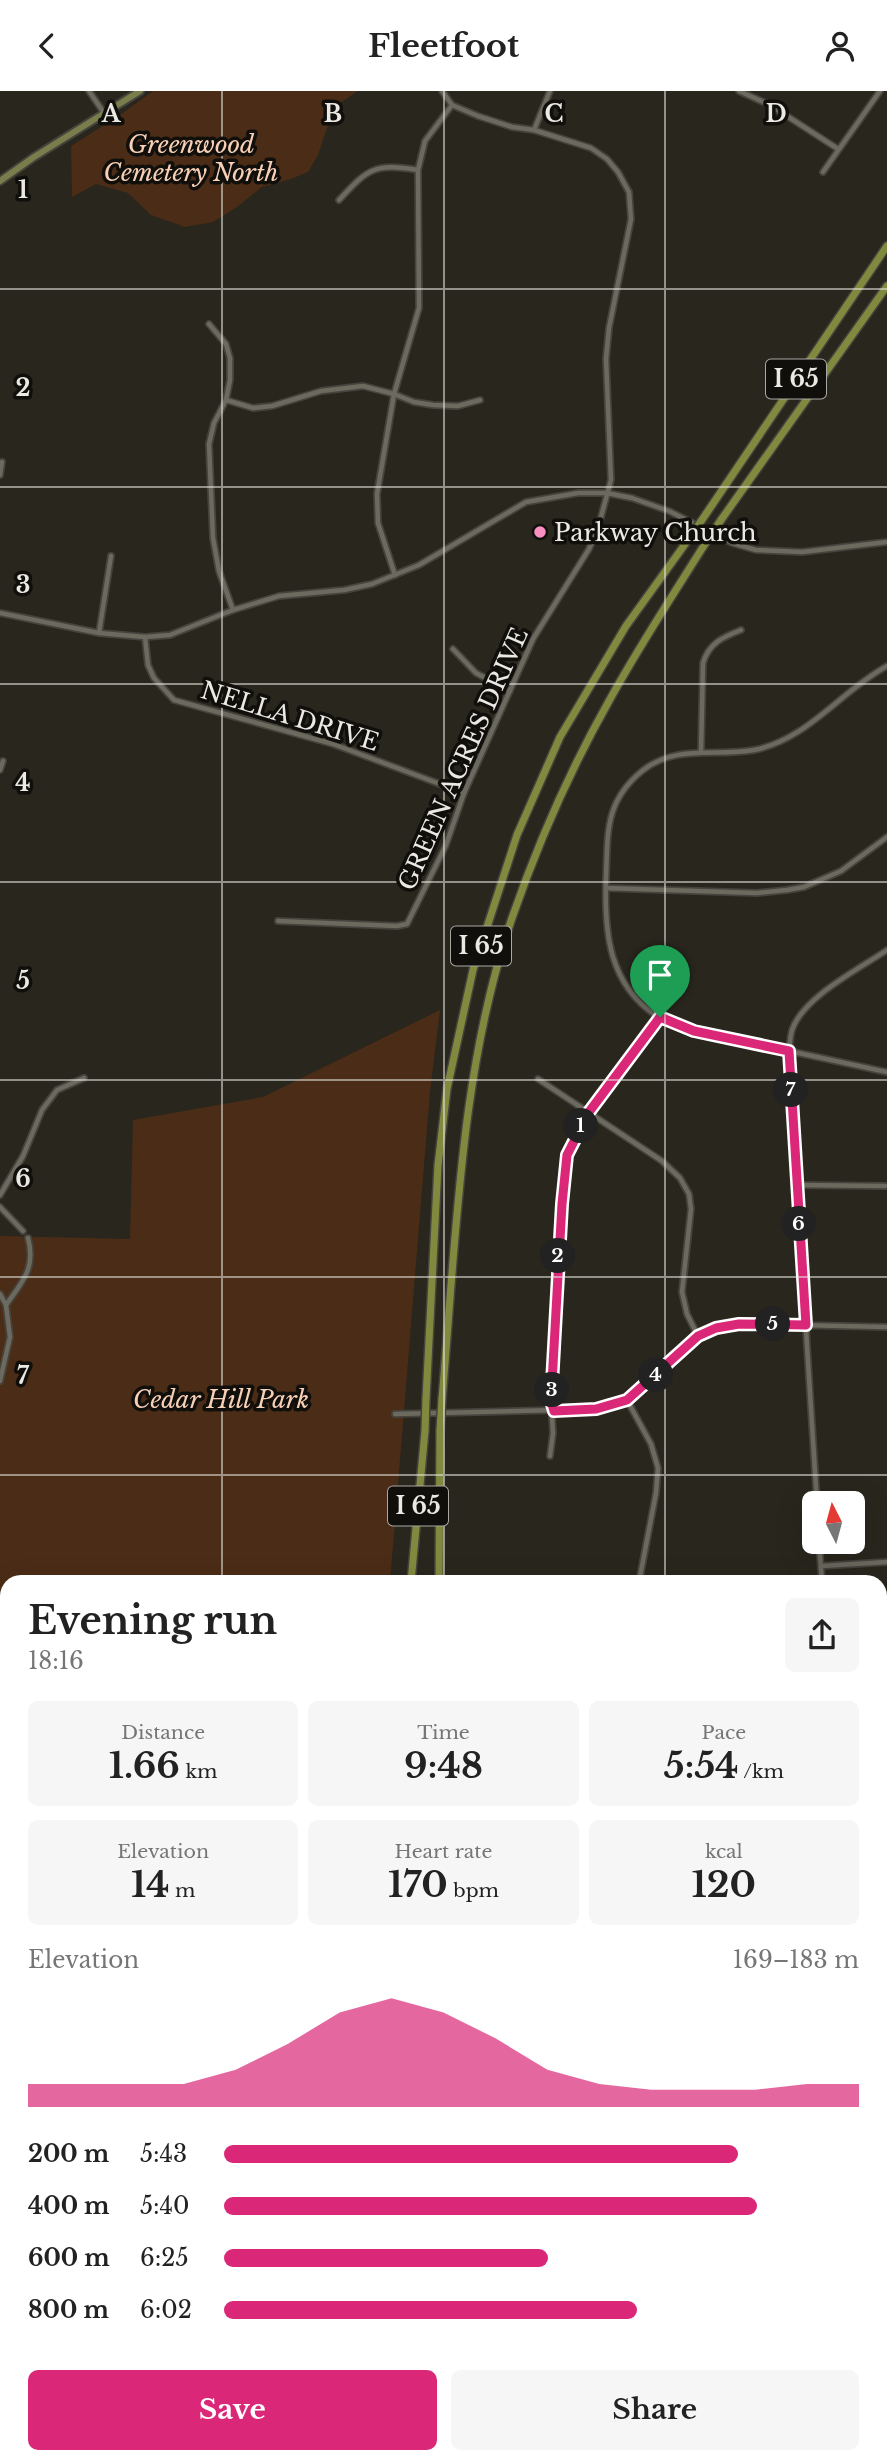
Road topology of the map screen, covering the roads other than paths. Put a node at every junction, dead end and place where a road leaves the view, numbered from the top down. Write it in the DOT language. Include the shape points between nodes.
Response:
graph roads {
  1 [pos="89,91"];
  2 [pos="140,91"];
  3 [pos="442,91"];
  4 [pos="550,91"];
  5 [pos="739,91"];
  6 [pos="880,91"];
  7 [pos="452,105"];
  8 [pos="103,113"];
  9 [pos="534,130"];
  10 [pos="838,149"];
  11 [pos="418,170"];
  12 [pos="823,172"];
  13 [pos="0,181"];
  14 [pos="339,201"];
  15 [pos="887,246"];
  16 [pos="887,286"];
  17 [pos="209,324"];
  18 [pos="394,394"];
  19 [pos="226,400"];
  20 [pos="480,400"];
  21 [pos="2,462"];
  22 [pos="0,475"];
  23 [pos="607,493"];
  24 [pos="887,542"];
  25 [pos="111,556"];
  26 [pos="395,575"];
  27 [pos="233,610"];
  28 [pos="0,613"];
  29 [pos="741,630"];
  30 [pos="99,633"];
  31 [pos="145,637"];
  32 [pos="453,649"];
  33 [pos="887,666"];
  34 [pos="510,691"];
  35 [pos="701,752"];
  36 [pos="3,761"];
  37 [pos="0,770"];
  38 [pos="464,793"];
  39 [pos="887,837"];
  40 [pos="606,888"];
  41 [pos="278,921"];
  42 [pos="887,950"];
  43 [pos="660,1017"];
  44 [pos="789,1051"];
  45 [pos="887,1072"];
  46 [pos="84,1078"];
  47 [pos="538,1079"];
  48 [pos="589,1112"];
  49 [pos="797,1185"];
  50 [pos="886,1186"];
  51 [pos="0,1195"];
  52 [pos="0,1207"];
  53 [pos="23,1231"];
  54 [pos="28,1238"];
  55 [pos="0,1294"];
  56 [pos="6,1305"];
  57 [pos="806,1325"];
  58 [pos="887,1327"];
  59 [pos="698,1336"];
  60 [pos="0,1381"];
  61 [pos="627,1400"];
  62 [pos="554,1411"];
  63 [pos="395,1413"];
  64 [pos="550,1456"];
  65 [pos="816,1491"];
  66 [pos="820,1554"];
  67 [pos="887,1562"];
  68 [pos="821,1566"];
  69 [pos="412,1575"];
  70 [pos="438,1575"];
  71 [pos="640,1575"];
  72 [pos="822,1575"];
  1 -- 8 [label="street"];
  2 -- 8 [label="main road"];
  3 -- 7 [label="street"];
  4 -- 9 [label="street"];
  5 -- 10 [label="street"];
  6 -- 10 [label="street"];
  7 -- 9 [label="street, GREEN ACRES DRIVE"];
  7 -- 11 [label="street" via="425,141"];
  8 -- 13 [label="main road"];
  9 -- 23 [label="street, GREEN ACRES DRIVE" via="591,148 613,166 629,192 631,219 606,359 611,480"];
  10 -- 12 [label="street"];
  11 -- 14 [label="street" via="398,166 365,173"];
  11 -- 18 [label="street" via="419,307"];
  15 -- 69 [label="highway, I 65, bridge" via="580,699 517,835 483,940 445,1101"];
  16 -- 70 [label="highway, I 65, bridge" via="702,547 614,691 542,838 512,919 486,1015 462,1163 440,1430"];
  17 -- 19 [label="street" via="226,344 230,358"];
  18 -- 19 [label="street" via="363,386 320,391 253,408"];
  18 -- 20 [label="street" via="433,405 458,406"];
  18 -- 26 [label="street" via="377,494 378,523"];
  19 -- 27 [label="street" via="209,444 213,538"];
  21 -- 22 [label="street"];
  23 -- 24 [label="street" via="670,512 756,550 802,552"];
  23 -- 26 [label="street" via="578,492 526,502"];
  23 -- 34 [label="street, GREEN ACRES DRIVE" via="589,549 534,639"];
  25 -- 30 [label="street"];
  26 -- 27 [label="street" via="344,590 279,596"];
  27 -- 31 [label="street" via="170,635"];
  28 -- 30 [label="street"];
  29 -- 35 [label="street" via="723,637 706,652"];
  30 -- 31 [label="street"];
  31 -- 38 [label="street, NELLA DRIVE" via="148,665 174,700 333,744"];
  32 -- 34 [label="street" via="476,673"];
  33 -- 35 [label="street" via="787,739 754,750"];
  34 -- 38 [label="street, GREEN ACRES DRIVE"];
  35 -- 40 [label="street" via="666,758 643,770 615,803 608,822"];
  36 -- 37 [label="street"];
  38 -- 41 [label="street, GREEN ACRES DRIVE" via="446,845 407,923"];
  39 -- 40 [label="street" via="841,871 804,887 757,893"];
  40 -- 43 [label="street" via="606,929 612,957 631,990"];
  42 -- 44 [label="street" via="803,1012 793,1028"];
  43 -- 44 [label="street" via="694,1031"];
  43 -- 48 [label="street"];
  44 -- 45 [label="street"];
  44 -- 49 [label="street"];
  46 -- 51 [label="street" via="57,1090 42,1110"];
  47 -- 48 [label="street"];
  48 -- 59 [label="street" via="670,1167 685,1185 691,1214 682,1293"];
  48 -- 62 [label="street" via="567,1155"];
  49 -- 50 [label="street"];
  49 -- 57 [label="street"];
  52 -- 53 [label="street"];
  54 -- 56 [label="street" via="30,1265"];
  55 -- 56 [label="street"];
  56 -- 60 [label="street" via="10,1337"];
  57 -- 58 [label="street"];
  57 -- 59 [label="street" via="729,1324"];
  57 -- 65 [label="street"];
  59 -- 61 [label="street"];
  61 -- 62 [label="street" via="596,1409"];
  61 -- 71 [label="street" via="658,1468"];
  62 -- 63 [label="street"];
  62 -- 64 [label="street"];
  66 -- 68 [label="street"];
  67 -- 68 [label="street"];
  68 -- 72 [label="street"];
}
